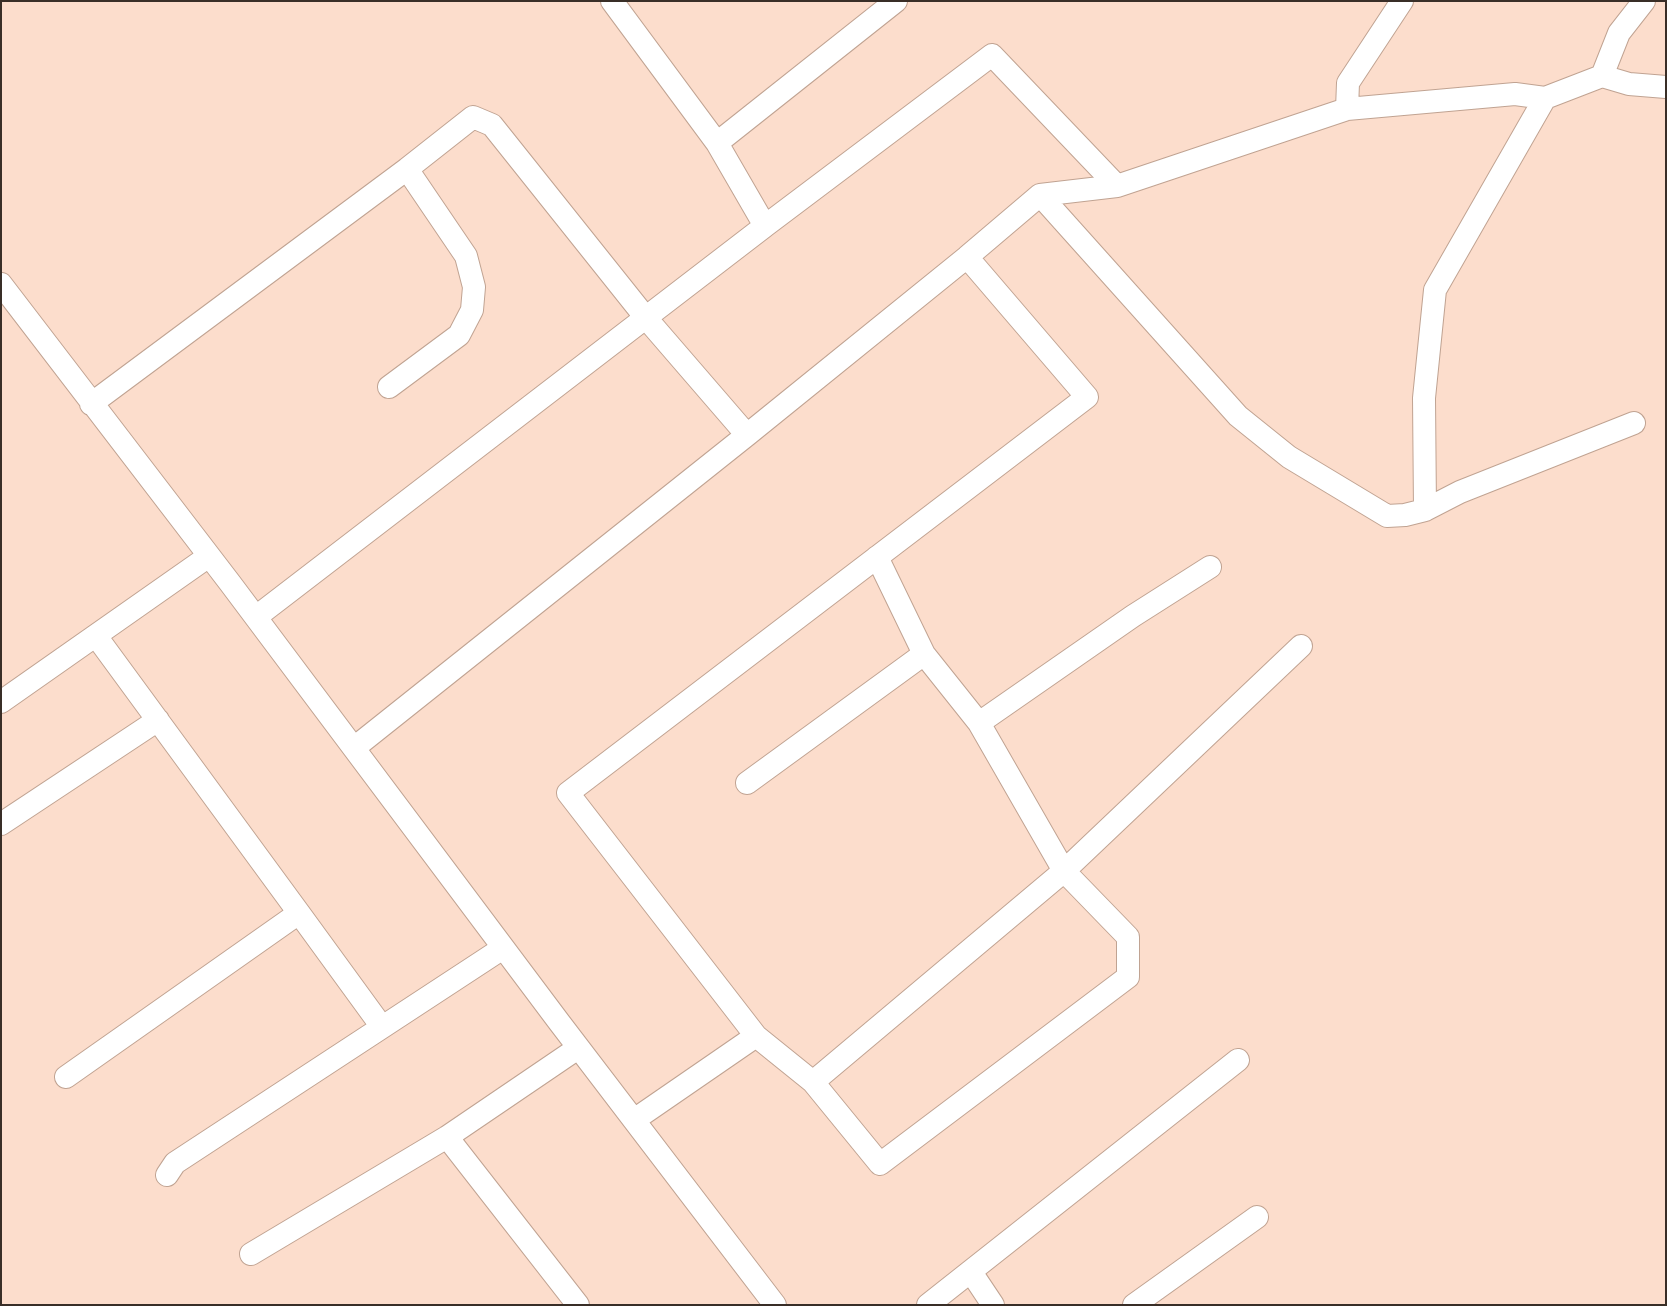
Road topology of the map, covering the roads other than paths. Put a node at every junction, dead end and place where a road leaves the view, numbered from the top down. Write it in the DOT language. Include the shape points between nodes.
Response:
graph roads {
  1 [pos="612,1"];
  2 [pos="896,1"];
  3 [pos="1402,1"];
  4 [pos="1644,1"];
  5 [pos="1602,76"];
  6 [pos="1666,87"];
  7 [pos="1545,98"];
  8 [pos="1347,109"];
  9 [pos="717,143"];
  10 [pos="407,168"];
  11 [pos="1117,186"];
  12 [pos="1040,195"];
  13 [pos="765,226"];
  14 [pos="967,257"];
  15 [pos="4,293"];
  16 [pos="646,318"];
  17 [pos="389,387"];
  18 [pos="92,404"];
  19 [pos="1634,423"];
  20 [pos="747,435"];
  21 [pos="1425,510"];
  22 [pos="209,556"];
  23 [pos="877,557"];
  24 [pos="1210,567"];
  25 [pos="256,617"];
  26 [pos="96,636"];
  27 [pos="1301,646"];
  28 [pos="924,654"];
  29 [pos="1,702"];
  30 [pos="158,720"];
  31 [pos="979,723"];
  32 [pos="354,748"];
  33 [pos="747,783"];
  34 [pos="1,824"];
  35 [pos="1064,871"];
  36 [pos="299,912"];
  37 [pos="503,948"];
  38 [pos="382,1027"];
  39 [pos="756,1036"];
  40 [pos="578,1048"];
  41 [pos="1238,1060"];
  42 [pos="66,1077"];
  43 [pos="813,1082"];
  44 [pos="634,1120"];
  45 [pos="447,1137"];
  46 [pos="167,1175"];
  47 [pos="1257,1217"];
  48 [pos="251,1254"];
  49 [pos="970,1272"];
  50 [pos="578,1305"];
  51 [pos="775,1305"];
  52 [pos="928,1305"];
  53 [pos="993,1305"];
  54 [pos="1134,1305"];
  1 -- 9 [label="street"];
  2 -- 9 [label="street"];
  3 -- 8 [label="street" via="1348,83"];
  4 -- 5 [label="street" via="1619,33"];
  5 -- 6 [label="street" via="1629,84"];
  5 -- 7 [label="street"];
  7 -- 8 [label="street" via="1515,94"];
  7 -- 21 [label="street" via="1435,290 1424,398"];
  8 -- 11 [label="street"];
  9 -- 13 [label="street"];
  10 -- 16 [label="street" via="473,117 492,125"];
  10 -- 17 [label="street" via="466,256 474,287 472,310 459,335"];
  10 -- 18 [label="street"];
  11 -- 12 [label="street"];
  11 -- 13 [label="street" via="992,54"];
  12 -- 14 [label="street"];
  12 -- 21 [label="street" via="1244,420 1289,457 1387,516"];
  13 -- 16 [label="street"];
  14 -- 20 [label="street"];
  14 -- 23 [label="street" via="1087,397"];
  15 -- 18 [label="street"];
  16 -- 20 [label="street"];
  16 -- 25 [label="street"];
  18 -- 22 [label="street"];
  19 -- 21 [label="street" via="1460,492"];
  20 -- 32 [label="street"];
  22 -- 25 [label="street"];
  22 -- 26 [label="street"];
  23 -- 28 [label="street"];
  23 -- 39 [label="street" via="568,793"];
  24 -- 31 [label="street" via="1133,616"];
  25 -- 32 [label="street"];
  26 -- 29 [label="street"];
  26 -- 30 [label="street"];
  27 -- 35 [label="street"];
  28 -- 31 [label="street"];
  28 -- 33 [label="street"];
  30 -- 34 [label="street"];
  30 -- 36 [label="street"];
  31 -- 35 [label="street"];
  32 -- 37 [label="street"];
  35 -- 43 [label="street"];
  35 -- 43 [label="street" via="1128,937 1128,977 880,1164"];
  36 -- 38 [label="street"];
  36 -- 42 [label="street"];
  37 -- 38 [label="street"];
  37 -- 40 [label="street"];
  38 -- 46 [label="street" via="175,1163"];
  39 -- 43 [label="street"];
  39 -- 44 [label="street"];
  40 -- 44 [label="street"];
  40 -- 45 [label="street"];
  41 -- 49 [label="street"];
  44 -- 51 [label="street"];
  45 -- 48 [label="street"];
  45 -- 50 [label="street"];
  47 -- 54 [label="street"];
  49 -- 52 [label="street"];
  49 -- 53 [label="street"];
}
